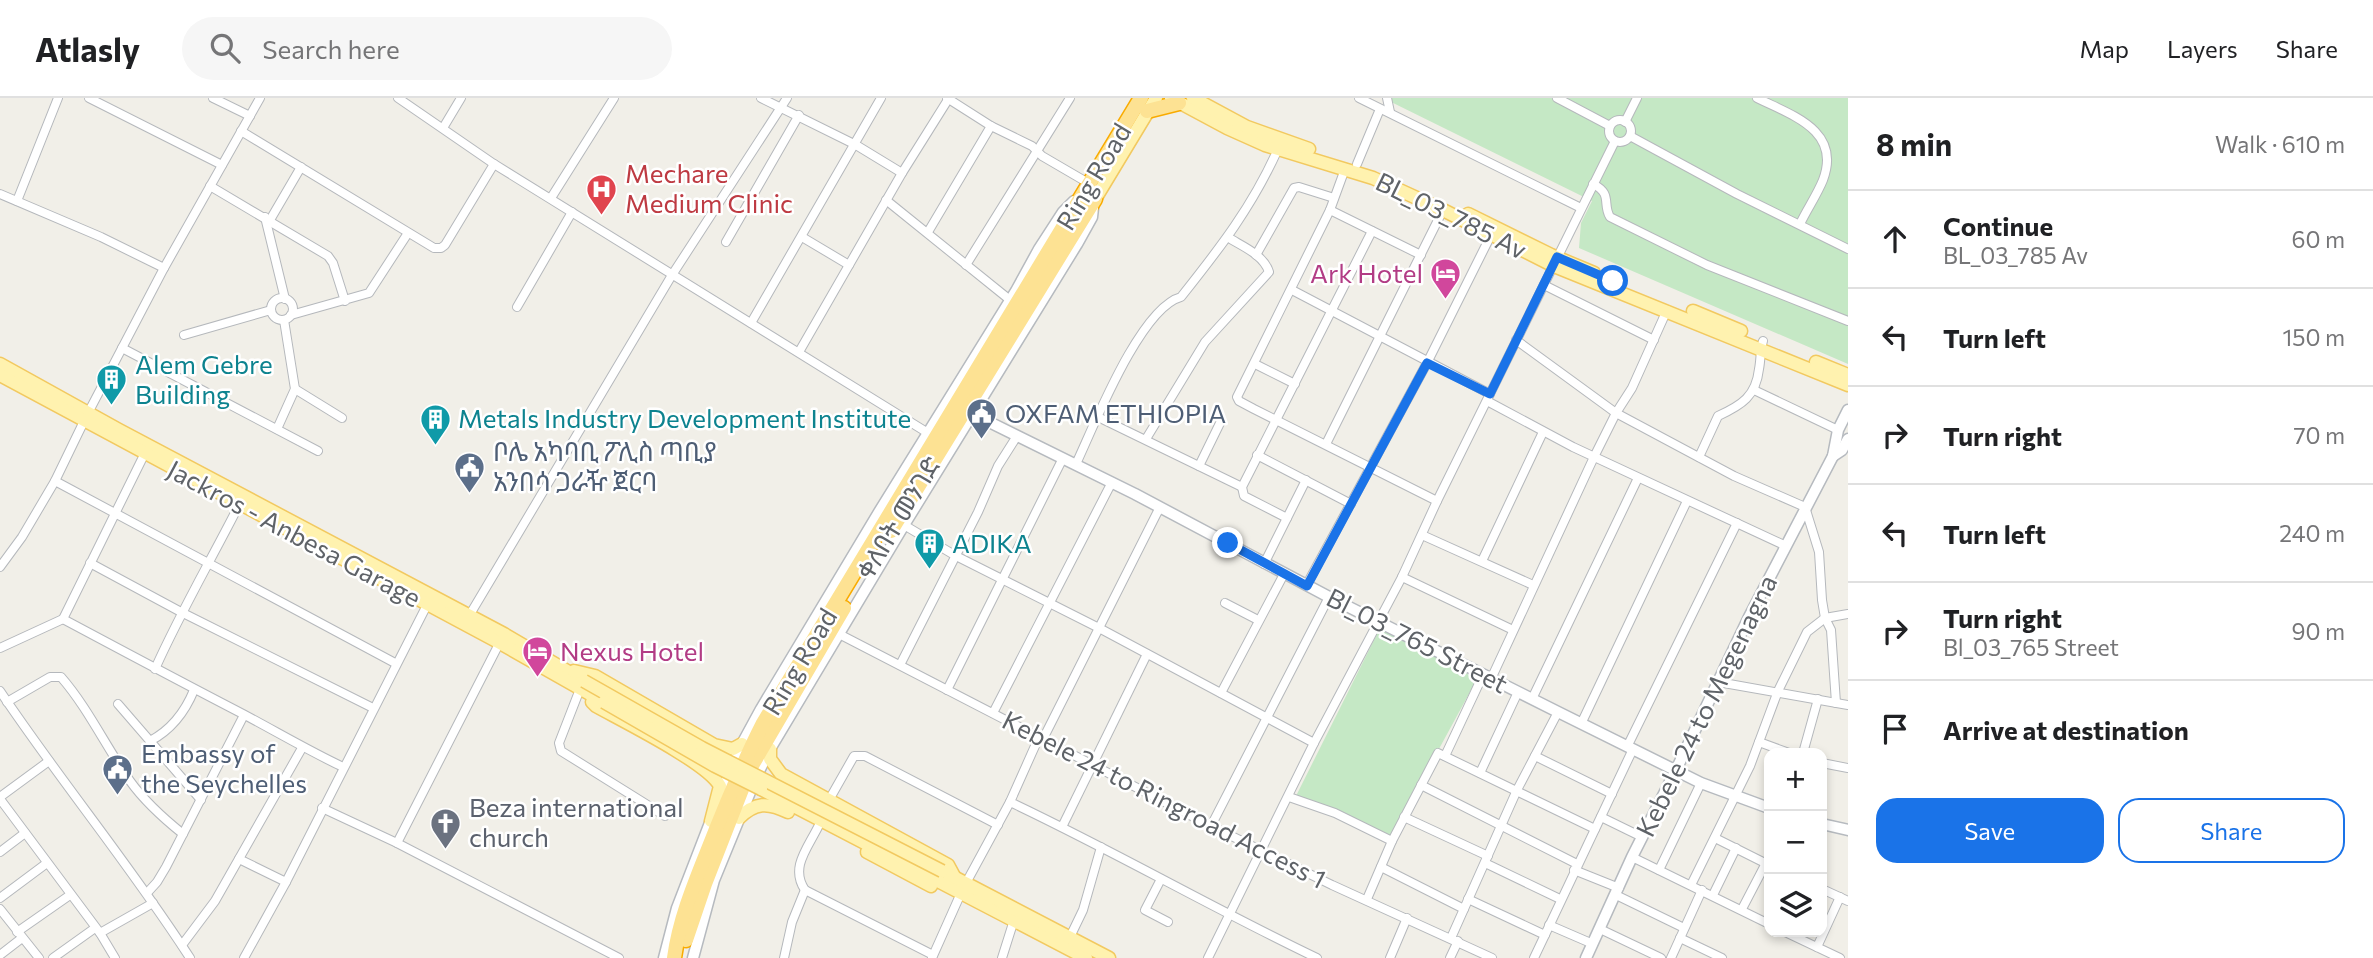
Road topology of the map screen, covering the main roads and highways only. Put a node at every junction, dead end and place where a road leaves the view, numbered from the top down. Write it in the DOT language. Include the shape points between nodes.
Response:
graph roads {
  1 [pos="1156,98"];
  2 [pos="1181,100"];
  3 [pos="1141,103"];
  4 [pos="1351,166"];
  5 [pos="1089,193"];
  6 [pos="1555,262"];
  7 [pos="1761,344"];
  8 [pos="0,364"];
  9 [pos="0,375"];
  10 [pos="1848,375"];
  11 [pos="1848,384"];
  12 [pos="86,417"];
  13 [pos="339,552"];
  14 [pos="502,639"];
  15 [pos="567,671"];
  16 [pos="584,687"];
  17 [pos="742,744"];
  18 [pos="770,749"];
  19 [pos="739,818"];
  20 [pos="711,821"];
  21 [pos="952,882"];
  22 [pos="674,958"];
  23 [pos="682,958"];
  24 [pos="1086,958"];
  25 [pos="1109,958"];
  1 -- 3 [label="main road"];
  2 -- 3 [label="highway"];
  2 -- 4 [label="main road, BL_03_785 Av"];
  2 -- 4 [label="main road, BL_03_785 Av" via="1227,128 1278,149"];
  3 -- 5 [label="highway, Ring Road"];
  4 -- 6 [label="main road, BL_03_785 Av"];
  4 -- 6 [label="main road, BL_03_785 Av" via="1443,201"];
  5 -- 22 [label="highway, Ring Road" via="763,723 697,876"];
  5 -- 23 [label="highway, ቀለበት መንገድ" via="776,722 743,786"];
  6 -- 7 [label="main road, BL_03_785 Av"];
  6 -- 7 [label="main road, BL_03_785 Av"];
  7 -- 10 [label="main road, BL_03_785 Av"];
  7 -- 11 [label="main road, BL_03_785 Av"];
  8 -- 12 [label="main road"];
  9 -- 12 [label="main road, Jackros - Anbesa Garage"];
  12 -- 13 [label="main road"];
  12 -- 13 [label="main road, Jackros - Anbesa Garage" via="144,455"];
  13 -- 14 [label="main road, Jackros - Anbesa Garage" via="427,605"];
  13 -- 14 [label="main road" via="469,616"];
  14 -- 15 [label="main road"];
  14 -- 16 [label="main road, Jackros - Anbesa Garage"];
  15 -- 16 [label="main road"];
  15 -- 17 [label="main road" via="595,676 714,745 733,749"];
  16 -- 20 [label="main road" via="596,706 716,778 720,786"];
  16 -- 21 [label="main road, bridge"];
  16 -- 21 [label="main road, bridge" via="715,766"];
  18 -- 21 [label="main road" via="770,759 781,774 948,865"];
  19 -- 21 [label="main road" via="752,806 766,804 931,886"];
  21 -- 24 [label="main road"];
  21 -- 25 [label="main road"];
}
